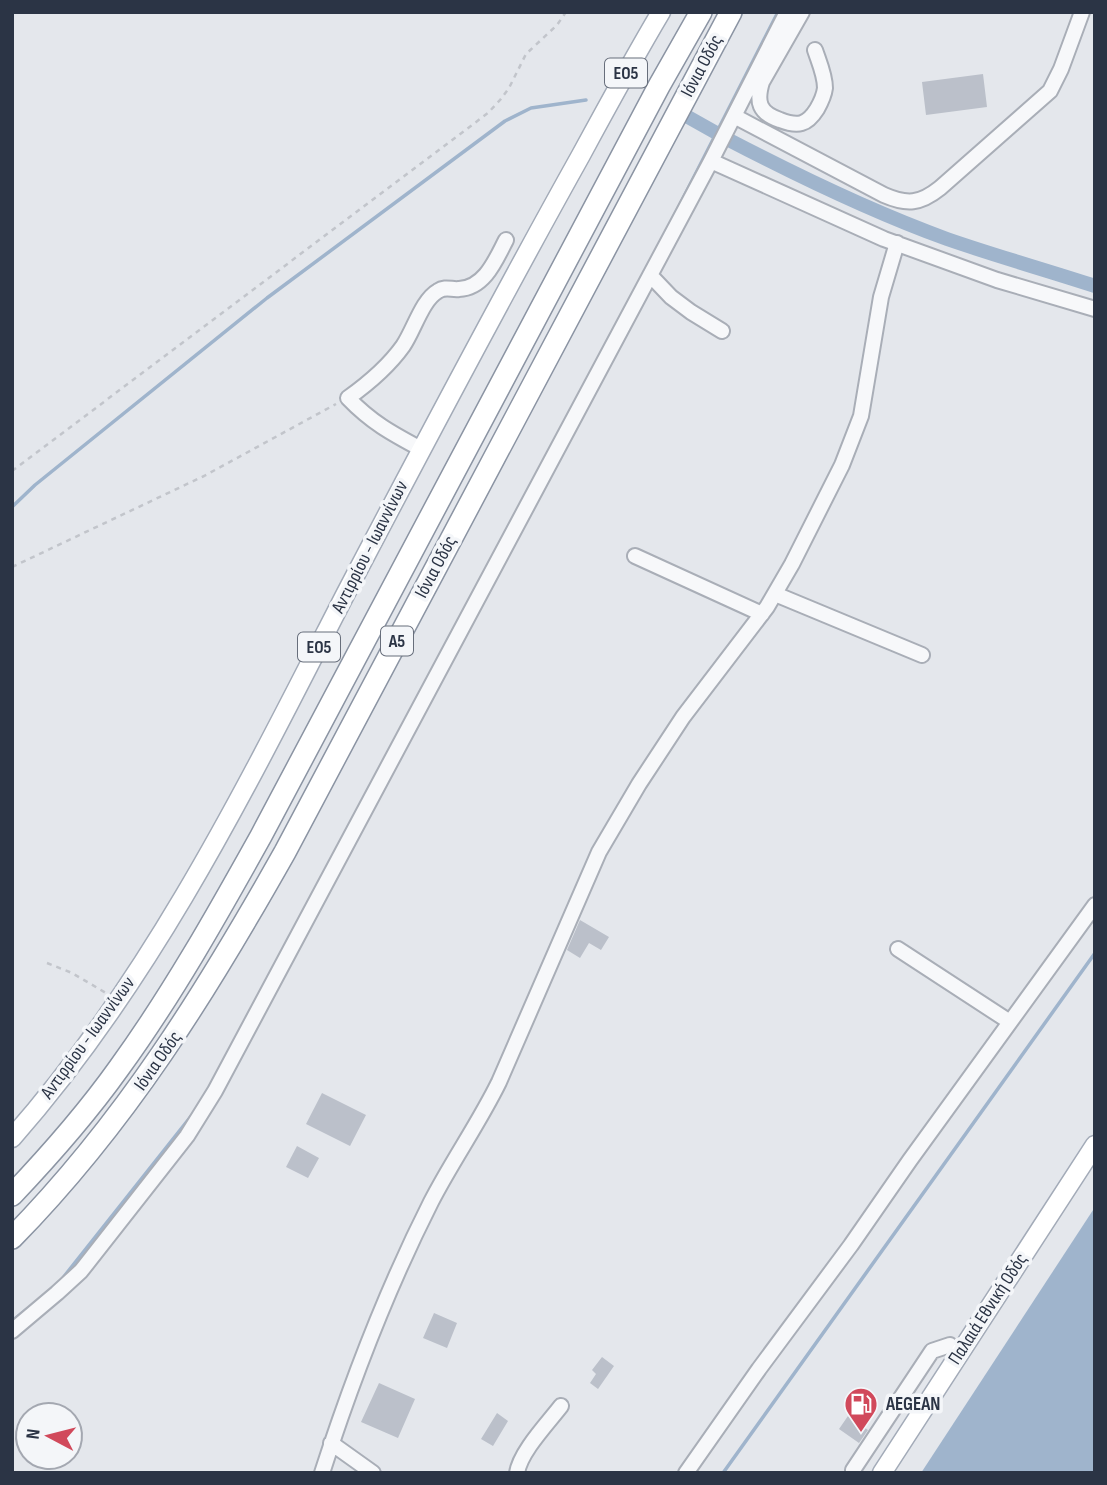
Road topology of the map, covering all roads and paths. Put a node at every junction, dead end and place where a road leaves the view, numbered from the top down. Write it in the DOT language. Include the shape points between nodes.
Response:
graph roads {
  1 [pos="566,12"];
  2 [pos="660,12"];
  3 [pos="701,12"];
  4 [pos="731,12"];
  5 [pos="787,12"];
  6 [pos="802,12"];
  7 [pos="1082,12"];
  8 [pos="815,50"];
  9 [pos="734,116"];
  10 [pos="711,162"];
  11 [pos="506,240"];
  12 [pos="897,243"];
  13 [pos="650,275"];
  14 [pos="1095,309"];
  15 [pos="722,331"];
  16 [pos="348,398"];
  17 [pos="421,449"];
  18 [pos="12,471"];
  19 [pos="635,556"];
  20 [pos="12,567"];
  21 [pos="775,594"];
  22 [pos="762,614"];
  23 [pos="922,655"];
  24 [pos="1095,905"];
  25 [pos="898,949"];
  26 [pos="47,963"];
  27 [pos="117,1000"];
  28 [pos="1010,1022"];
  29 [pos="12,1138"];
  30 [pos="1095,1145"];
  31 [pos="12,1195"];
  32 [pos="12,1238"];
  33 [pos="12,1331"];
  34 [pos="950,1345"];
  35 [pos="561,1406"];
  36 [pos="331,1443"];
  37 [pos="322,1473"];
  38 [pos="373,1473"];
  39 [pos="517,1473"];
  40 [pos="686,1473"];
  41 [pos="854,1473"];
  42 [pos="882,1473"];
  1 -- 18 [label="path" via="526,54 509,88 488,113"];
  2 -- 17 [label="main road, Αντιρρίου - Ιωαννίνων / ΕΟ5"];
  3 -- 31 [label="highway, Ιόνια Οδός / Α5" via="226,898 119,1068"];
  4 -- 32 [label="highway, Ιόνια Οδός / Α5" via="243,926 140,1088"];
  5 -- 9 [label="street"];
  6 -- 8 [label="street" via="759,91 768,116 796,124 811,118 825,91"];
  7 -- 9 [label="street" via="1050,91 919,201 884,195"];
  9 -- 10 [label="street"];
  10 -- 12 [label="street"];
  10 -- 13 [label="street"];
  11 -- 16 [label="street" via="484,278 472,286 439,290 429,299 390,364"];
  12 -- 14 [label="street"];
  12 -- 21 [label="street" via="881,297 864,402 851,445"];
  13 -- 15 [label="street" via="671,297"];
  13 -- 33 [label="street" via="215,1091 187,1136 81,1271"];
  16 -- 17 [label="street" via="364,415"];
  16 -- 20 [label="path" via="204,476"];
  17 -- 27 [label="main road, Αντιρρίου - Ιωαννίνων / ΕΟ5" via="225,824"];
  19 -- 22 [label="street"];
  21 -- 22 [label="street"];
  21 -- 23 [label="street"];
  22 -- 36 [label="street" via="683,717 599,852 499,1082 405,1256"];
  24 -- 28 [label="street"];
  25 -- 28 [label="street"];
  26 -- 27 [label="path"];
  27 -- 29 [label="main road, Αντιρρίου - Ιωαννίνων / ΕΟ5"];
  28 -- 40 [label="street"];
  30 -- 42 [label="main road, Παλαιά Εθνική Οδός"];
  34 -- 41 [label="street" via="932,1351"];
  35 -- 39 [label="street" via="524,1455"];
  36 -- 37 [label="street"];
  36 -- 38 [label="street"];
}
